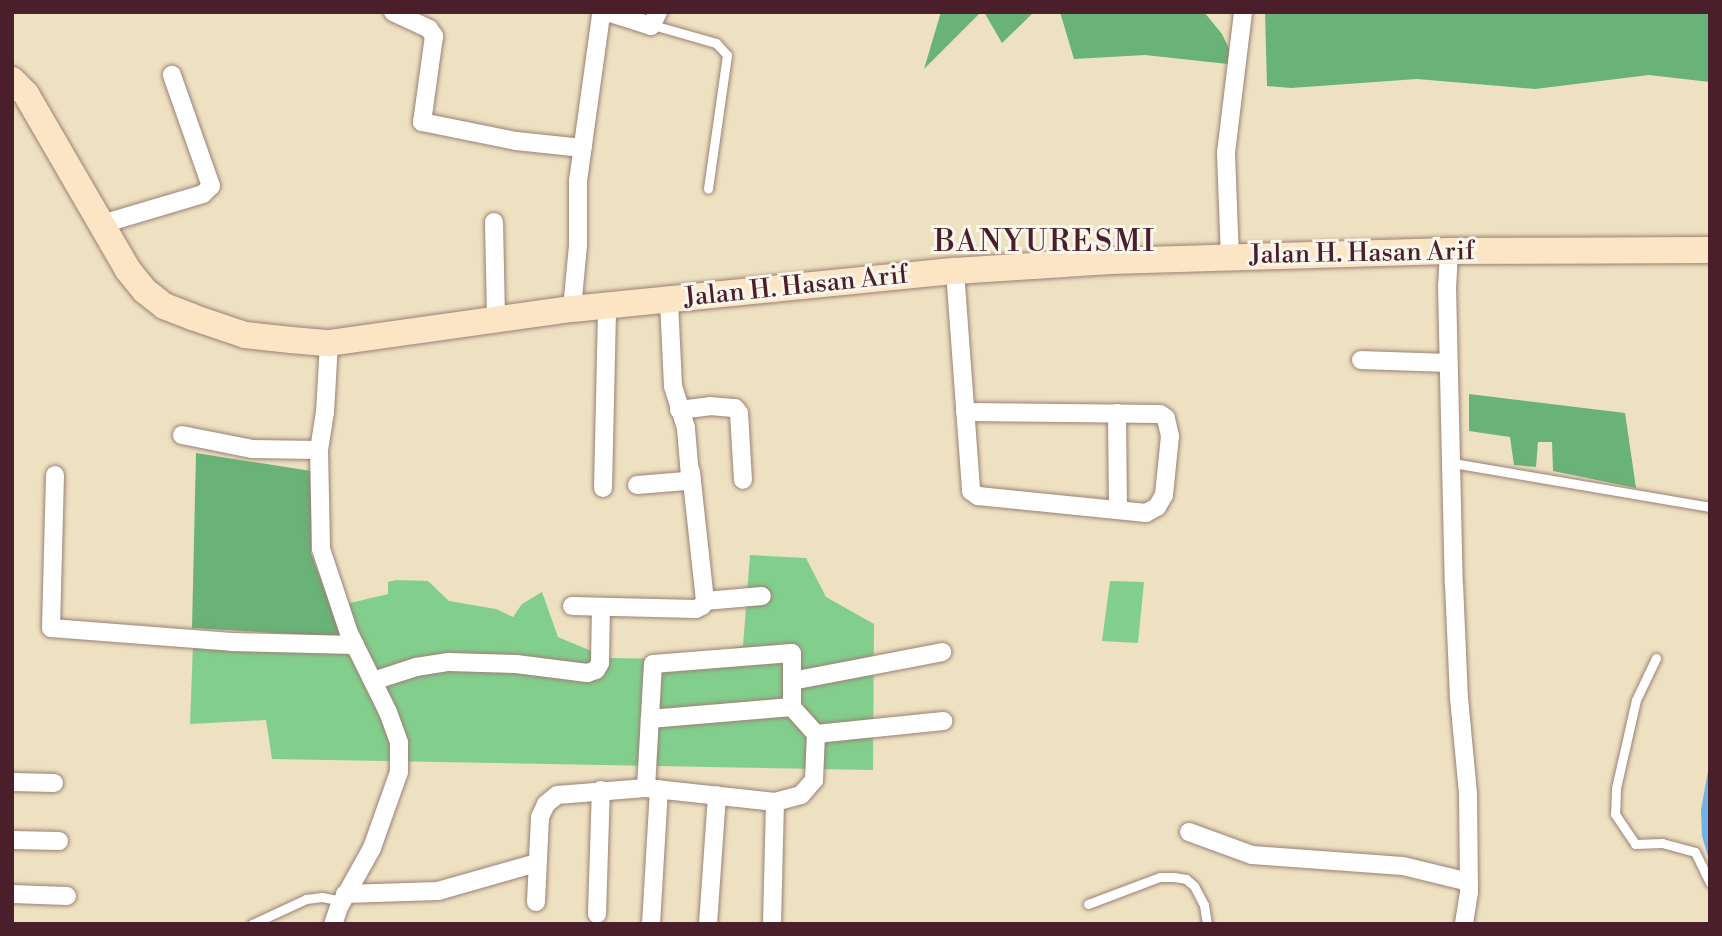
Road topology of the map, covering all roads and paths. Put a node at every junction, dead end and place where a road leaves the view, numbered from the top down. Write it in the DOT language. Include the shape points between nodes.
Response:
graph roads {
  1 [pos="393,12"];
  2 [pos="1243,12"];
  3 [pos="656,19"];
  4 [pos="172,75"];
  5 [pos="12,80"];
  6 [pos="583,148"];
  7 [pos="708,189"];
  8 [pos="494,222"];
  9 [pos="102,224"];
  10 [pos="1710,250"];
  11 [pos="1449,251"];
  12 [pos="1230,258"];
  13 [pos="955,271"];
  14 [pos="669,301"];
  15 [pos="607,306"];
  16 [pos="572,309"];
  17 [pos="496,320"];
  18 [pos="329,343"];
  19 [pos="1361,360"];
  20 [pos="1448,363"];
  21 [pos="679,410"];
  22 [pos="965,412"];
  23 [pos="1117,413"];
  24 [pos="182,435"];
  25 [pos="319,450"];
  26 [pos="1453,463"];
  27 [pos="691,472"];
  28 [pos="55,475"];
  29 [pos="743,480"];
  30 [pos="637,485"];
  31 [pos="603,488"];
  32 [pos="1710,507"];
  33 [pos="1118,510"];
  34 [pos="762,596"];
  35 [pos="705,601"];
  36 [pos="572,606"];
  37 [pos="601,607"];
  38 [pos="355,645"];
  39 [pos="942,652"];
  40 [pos="1656,658"];
  41 [pos="373,681"];
  42 [pos="792,681"];
  43 [pos="792,707"];
  44 [pos="650,719"];
  45 [pos="943,721"];
  46 [pos="816,734"];
  47 [pos="12,782"];
  48 [pos="54,783"];
  49 [pos="653,789"];
  50 [pos="601,790"];
  51 [pos="717,795"];
  52 [pos="775,802"];
  53 [pos="1189,832"];
  54 [pos="12,840"];
  55 [pos="59,841"];
  56 [pos="536,863"];
  57 [pos="1469,882"];
  58 [pos="1710,883"];
  59 [pos="12,894"];
  60 [pos="67,896"];
  61 [pos="343,898"];
  62 [pos="536,902"];
  63 [pos="1088,904"];
  64 [pos="597,914"];
  65 [pos="252,924"];
  66 [pos="333,924"];
  67 [pos="651,924"];
  68 [pos="708,924"];
  69 [pos="772,924"];
  70 [pos="1207,924"];
  71 [pos="1464,924"];
  1 -- 6 [label="street" via="429,29 434,36 422,122 516,141"];
  2 -- 12 [label="street" via="1226,153"];
  3 -- 6 [label="street" via="602,13"];
  3 -- 7 [label="lane" via="716,43 727,55"];
  4 -- 9 [label="street" via="211,186 203,194"];
  5 -- 9 [label="main road, Jalan H. Hasan Arif" via="26,94"];
  6 -- 16 [label="street"];
  8 -- 17 [label="street"];
  9 -- 18 [label="main road, Jalan H. Hasan Arif" via="128,270 164,306 245,335"];
  10 -- 11 [label="main road, Jalan H. Hasan Arif"];
  11 -- 12 [label="main road, Jalan H. Hasan Arif"];
  11 -- 20 [label="street"];
  12 -- 13 [label="main road, Jalan H. Hasan Arif"];
  13 -- 14 [label="main road, Jalan H. Hasan Arif"];
  13 -- 22 [label="street"];
  14 -- 15 [label="main road, Jalan H. Hasan Arif"];
  14 -- 21 [label="street" via="673,386"];
  15 -- 16 [label="main road, Jalan H. Hasan Arif"];
  15 -- 31 [label="street"];
  16 -- 17 [label="main road, Jalan H. Hasan Arif"];
  17 -- 18 [label="main road, Jalan H. Hasan Arif"];
  18 -- 25 [label="street"];
  19 -- 20 [label="street"];
  20 -- 26 [label="street"];
  21 -- 27 [label="street"];
  21 -- 29 [label="street" via="735,408"];
  22 -- 23 [label="street"];
  22 -- 33 [label="street" via="972,493"];
  23 -- 33 [label="street"];
  23 -- 33 [label="street" via="1157,413 1166,418 1170,436 1164,495 1157,507 1146,513"];
  24 -- 25 [label="street" via="252,449"];
  25 -- 38 [label="street" via="321,549 331,588"];
  26 -- 32 [label="lane"];
  26 -- 57 [label="street" via="1454,584"];
  27 -- 30 [label="street" via="686,481"];
  27 -- 35 [label="street"];
  28 -- 38 [label="street" via="51,628 232,642"];
  34 -- 35 [label="street"];
  35 -- 37 [label="street" via="696,609"];
  36 -- 37 [label="street"];
  37 -- 41 [label="street" via="600,663 587,673 516,664 449,663 416,667"];
  38 -- 41 [label="street"];
  39 -- 42 [label="street"];
  40 -- 58 [label="lane" via="1636,701 1616,788 1615,814 1635,844 1662,843 1696,852"];
  41 -- 61 [label="street" via="399,743 399,772 372,848"];
  42 -- 43 [label="street"];
  42 -- 44 [label="street" via="792,653 653,664"];
  43 -- 44 [label="street"];
  43 -- 46 [label="street"];
  44 -- 49 [label="street"];
  45 -- 46 [label="street"];
  46 -- 52 [label="street" via="814,780 801,795"];
  47 -- 48 [label="street"];
  49 -- 50 [label="street"];
  49 -- 51 [label="street"];
  49 -- 67 [label="street"];
  50 -- 56 [label="street" via="558,795 546,804 540,817"];
  50 -- 64 [label="street"];
  51 -- 52 [label="street"];
  51 -- 68 [label="street"];
  52 -- 69 [label="street"];
  53 -- 57 [label="street" via="1252,855 1403,866"];
  54 -- 55 [label="street"];
  56 -- 61 [label="street" via="438,891"];
  56 -- 62 [label="street"];
  57 -- 71 [label="street"];
  59 -- 60 [label="street"];
  61 -- 65 [label="lane" via="306,899"];
  61 -- 66 [label="street"];
  63 -- 70 [label="lane" via="1160,877 1186,879 1204,905"];
}
